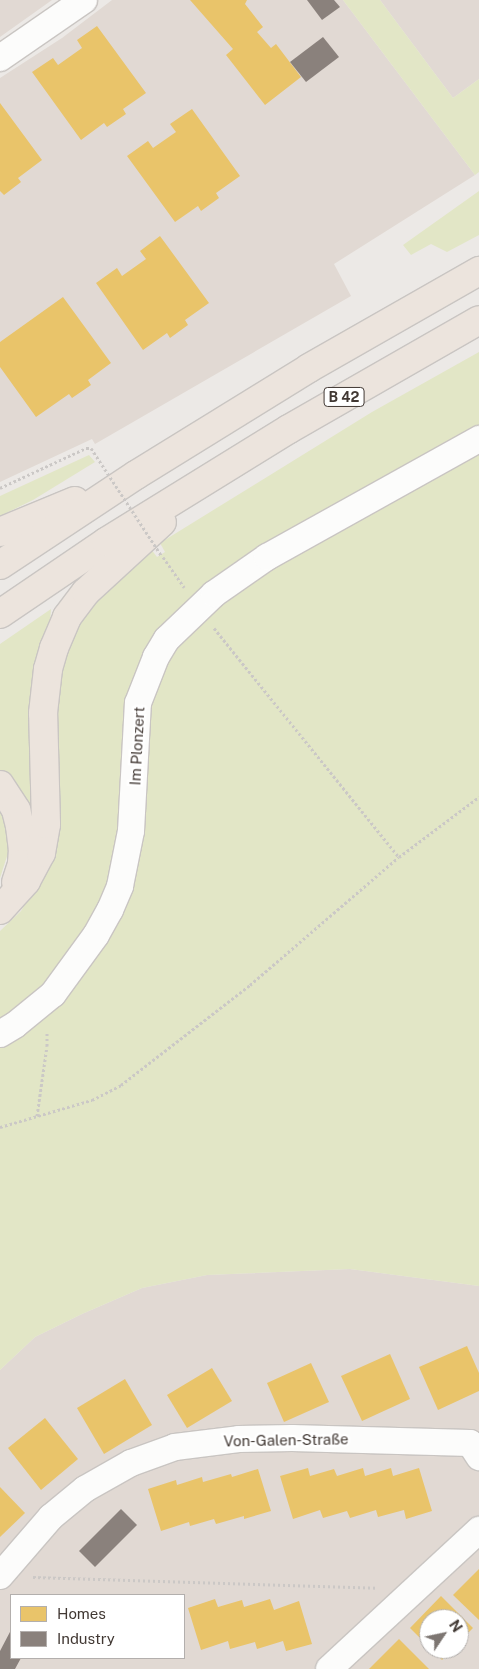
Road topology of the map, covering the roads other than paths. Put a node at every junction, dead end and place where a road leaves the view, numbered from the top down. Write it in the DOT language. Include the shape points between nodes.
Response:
graph roads {
  1 [pos="84,0"];
  2 [pos="0,58"];
  3 [pos="479,271"];
  4 [pos="479,320"];
  5 [pos="479,439"];
  6 [pos="136,475"];
  7 [pos="210,478"];
  8 [pos="0,532"];
  9 [pos="0,565"];
  10 [pos="0,614"];
  11 [pos="0,785"];
  12 [pos="4,906"];
  13 [pos="0,1034"];
  14 [pos="474,1450"];
  15 [pos="479,1530"];
  16 [pos="0,1575"];
  17 [pos="329,1669"];
  1 -- 2 [label="street"];
  3 -- 6 [label="highway, B 42" via="309,368"];
  4 -- 7 [label="highway, B 42"];
  5 -- 13 [label="street, Im Plonzert" via="267,557 198,608 167,639 146,679 138,703 131,831 120,886 96,935 53,994"];
  6 -- 8 [label="highway"];
  6 -- 9 [label="highway, B 42"];
  7 -- 10 [label="highway, B 42" via="106,542"];
  7 -- 12 [label="highway" via="86,592 67,617 54,648 45,690 46,824 41,853 33,871"];
  11 -- 12 [label="highway" via="16,810 23,849 18,878"];
  14 -- 16 [label="street, Von-Galen-Straße" via="292,1438 239,1439 175,1447 131,1463 85,1489 50,1517"];
  15 -- 17 [label="street"];
}
